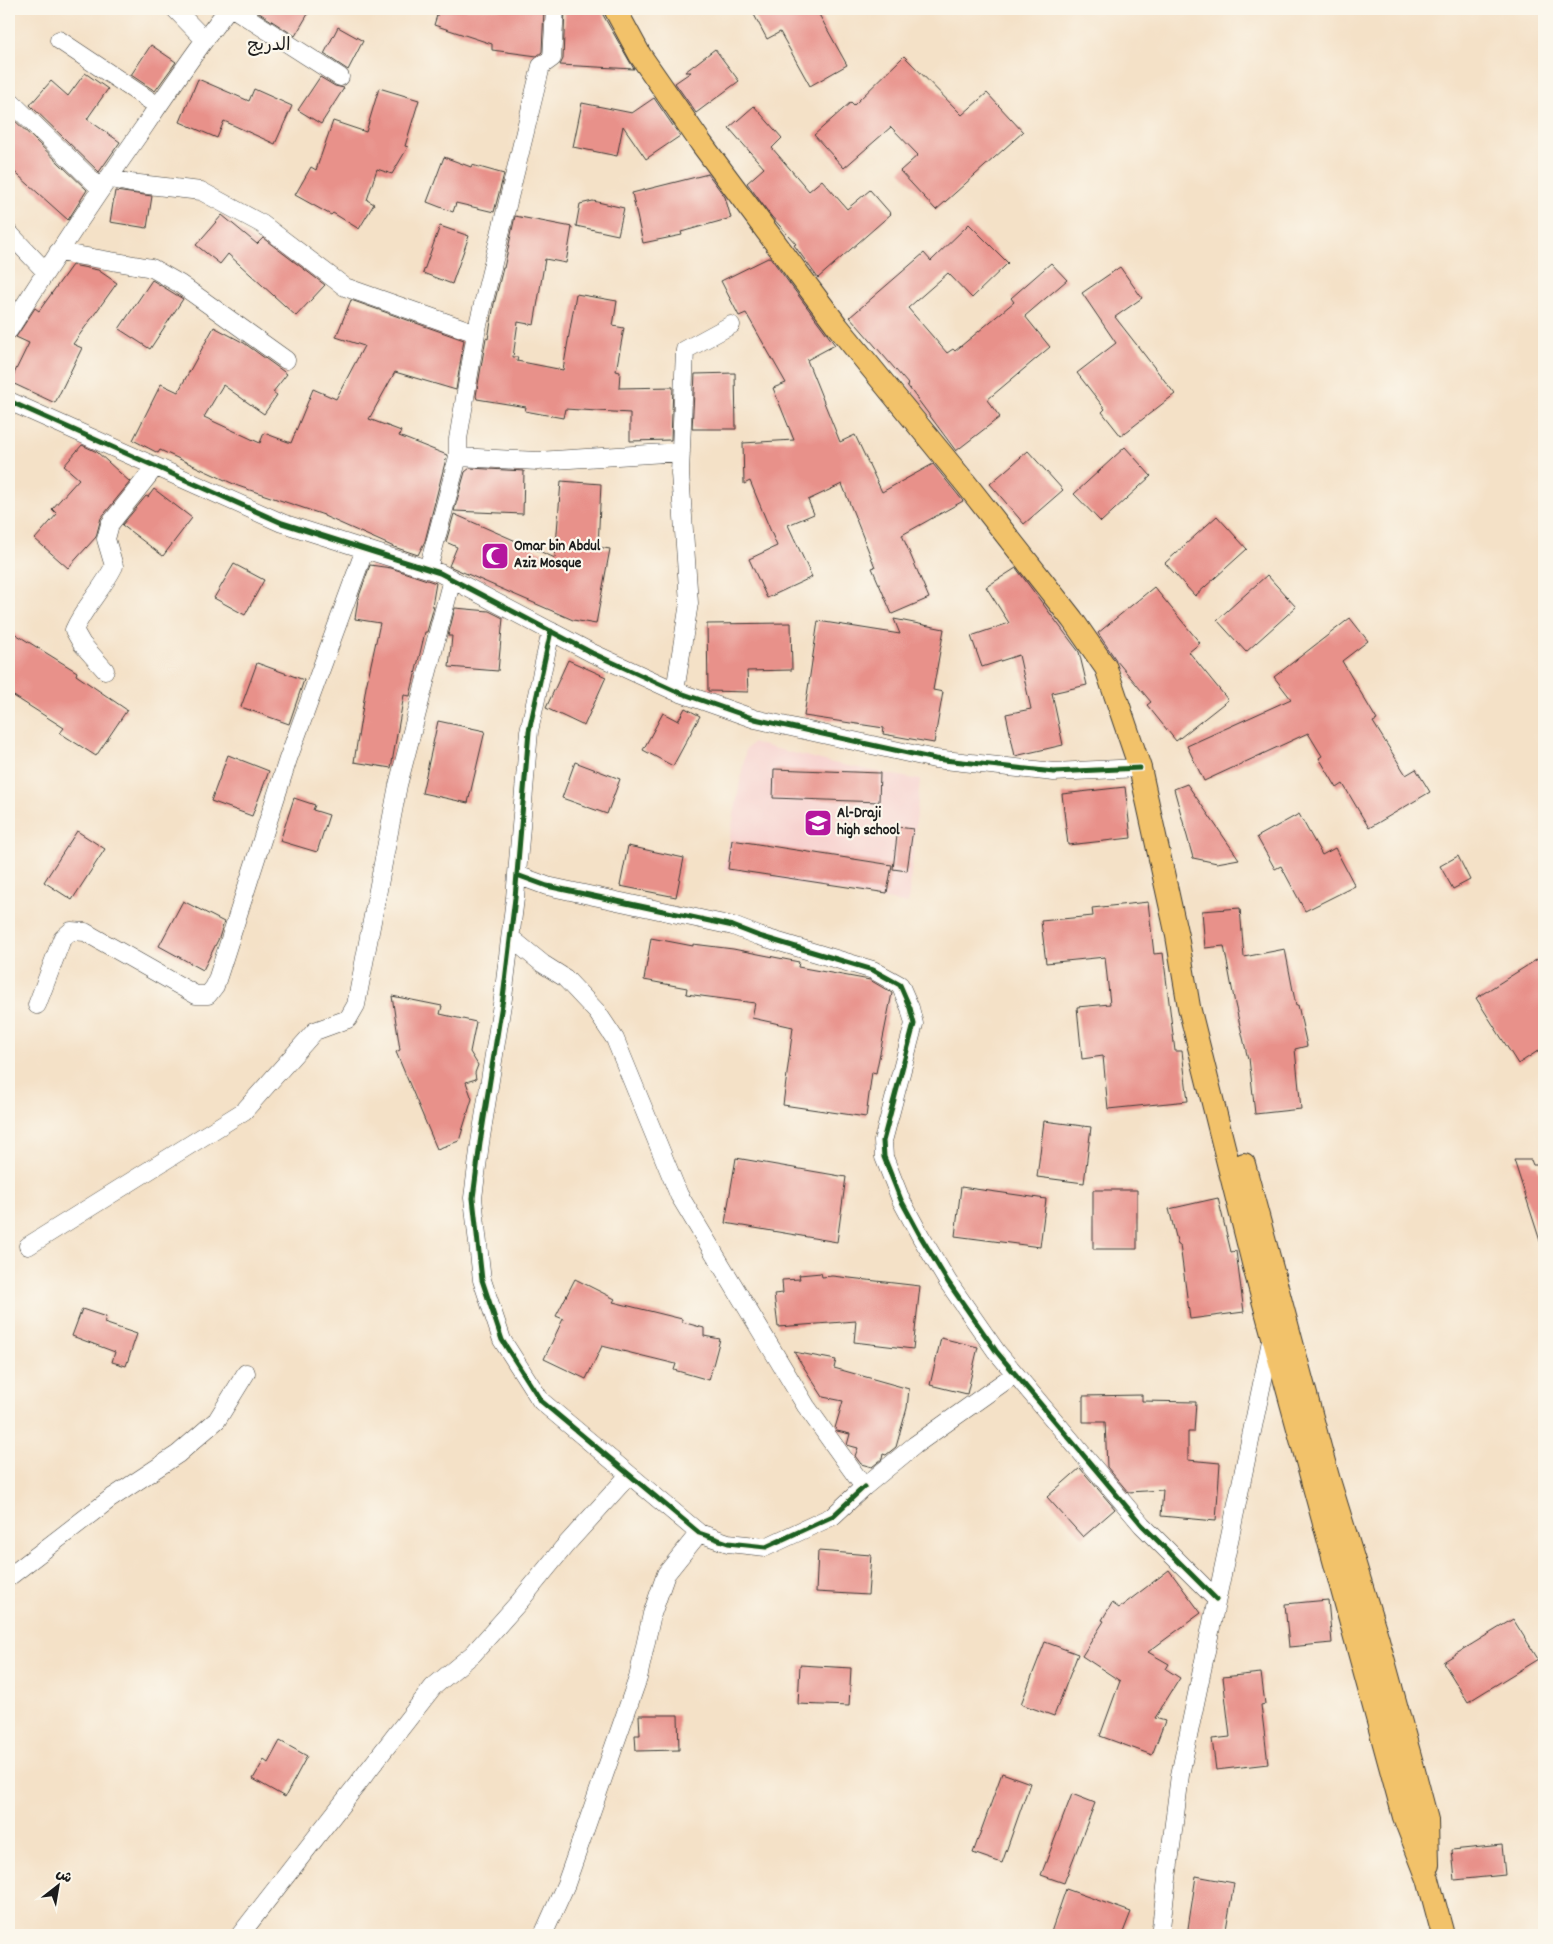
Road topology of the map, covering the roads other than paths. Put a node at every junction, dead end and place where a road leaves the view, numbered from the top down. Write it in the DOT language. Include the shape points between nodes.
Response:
graph roads {
  1 [pos="175,9"];
  2 [pos="228,9"];
  3 [pos="234,9"];
  4 [pos="555,9"];
  5 [pos="615,9"];
  6 [pos="204,39"];
  7 [pos="59,40"];
  8 [pos="340,77"];
  9 [pos="9,100"];
  10 [pos="158,106"];
  11 [pos="105,184"];
  12 [pos="9,233"];
  13 [pos="58,252"];
  14 [pos="46,272"];
  15 [pos="731,325"];
  16 [pos="9,330"];
  17 [pos="476,333"];
  18 [pos="286,360"];
  19 [pos="9,401"];
  20 [pos="681,452"];
  21 [pos="458,457"];
  22 [pos="155,467"];
  23 [pos="364,549"];
  24 [pos="428,569"];
  25 [pos="452,579"];
  26 [pos="551,632"];
  27 [pos="105,670"];
  28 [pos="675,691"];
  29 [pos="1140,768"];
  30 [pos="517,875"];
  31 [pos="1176,936"];
  32 [pos="511,938"];
  33 [pos="37,1005"];
  34 [pos="28,1246"];
  35 [pos="1272,1336"];
  36 [pos="246,1373"];
  37 [pos="1015,1374"];
  38 [pos="629,1475"];
  39 [pos="864,1487"];
  40 [pos="699,1533"];
  41 [pos="9,1577"];
  42 [pos="1216,1599"];
  43 [pos="1428,1879"];
  44 [pos="240,1935"];
  45 [pos="543,1935"];
  46 [pos="1160,1935"];
  47 [pos="1443,1935"];
  1 -- 6 [label="street"];
  2 -- 6 [label="street"];
  3 -- 8 [label="street"];
  4 -- 17 [label="street" via="552,58 541,66"];
  5 -- 29 [label="main road" via="640,55 701,143 838,327 1092,646 1106,668"];
  6 -- 10 [label="street"];
  7 -- 10 [label="street"];
  9 -- 11 [label="street"];
  10 -- 11 [label="street"];
  11 -- 13 [label="street"];
  11 -- 17 [label="street" via="130,183 201,191 262,224 345,287"];
  12 -- 14 [label="street"];
  13 -- 14 [label="street"];
  13 -- 18 [label="street" via="152,268 180,284"];
  14 -- 16 [label="street"];
  15 -- 20 [label="street" via="685,350"];
  17 -- 21 [label="street" via="458,439"];
  19 -- 22 [label="street"];
  20 -- 21 [label="street" via="538,461"];
  20 -- 28 [label="street" via="689,603"];
  21 -- 24 [label="street"];
  22 -- 23 [label="street" via="282,523"];
  22 -- 27 [label="street" via="110,524 106,539 114,566 74,630"];
  23 -- 24 [label="street"];
  23 -- 33 [label="street" via="288,760 215,986 208,996 196,995 85,932 72,931 62,939"];
  24 -- 25 [label="street"];
  25 -- 26 [label="street"];
  25 -- 34 [label="street" via="398,785 356,1005 348,1018 315,1031 244,1111"];
  26 -- 28 [label="street"];
  26 -- 30 [label="street" via="529,732"];
  28 -- 29 [label="street" via="755,719 935,759 1054,772"];
  29 -- 31 [label="main road"];
  30 -- 32 [label="street"];
  30 -- 37 [label="street" via="547,886 733,926 873,970 900,985 914,1024 882,1141 884,1157 902,1200 948,1282"];
  31 -- 35 [label="main road" via="1189,1007"];
  31 -- 43 [label="main road" via="1200,997 1328,1477 1416,1776 1427,1820"];
  32 -- 38 [label="street" via="473,1198 482,1280 502,1340 541,1401"];
  32 -- 39 [label="street" via="565,978 597,1012 615,1039 679,1195 806,1406"];
  35 -- 42 [label="street"];
  35 -- 43 [label="main road" via="1404,1817"];
  36 -- 41 [label="street" via="217,1420 178,1454 110,1499"];
  37 -- 39 [label="street" via="915,1445"];
  37 -- 42 [label="street" via="1142,1525"];
  38 -- 40 [label="street"];
  38 -- 44 [label="street" via="473,1654 433,1687"];
  39 -- 40 [label="street" via="833,1516 766,1547 728,1543"];
  40 -- 45 [label="street" via="666,1574 652,1614 638,1678 566,1884"];
  42 -- 46 [label="street" via="1180,1775"];
  43 -- 47 [label="main road"];
}
